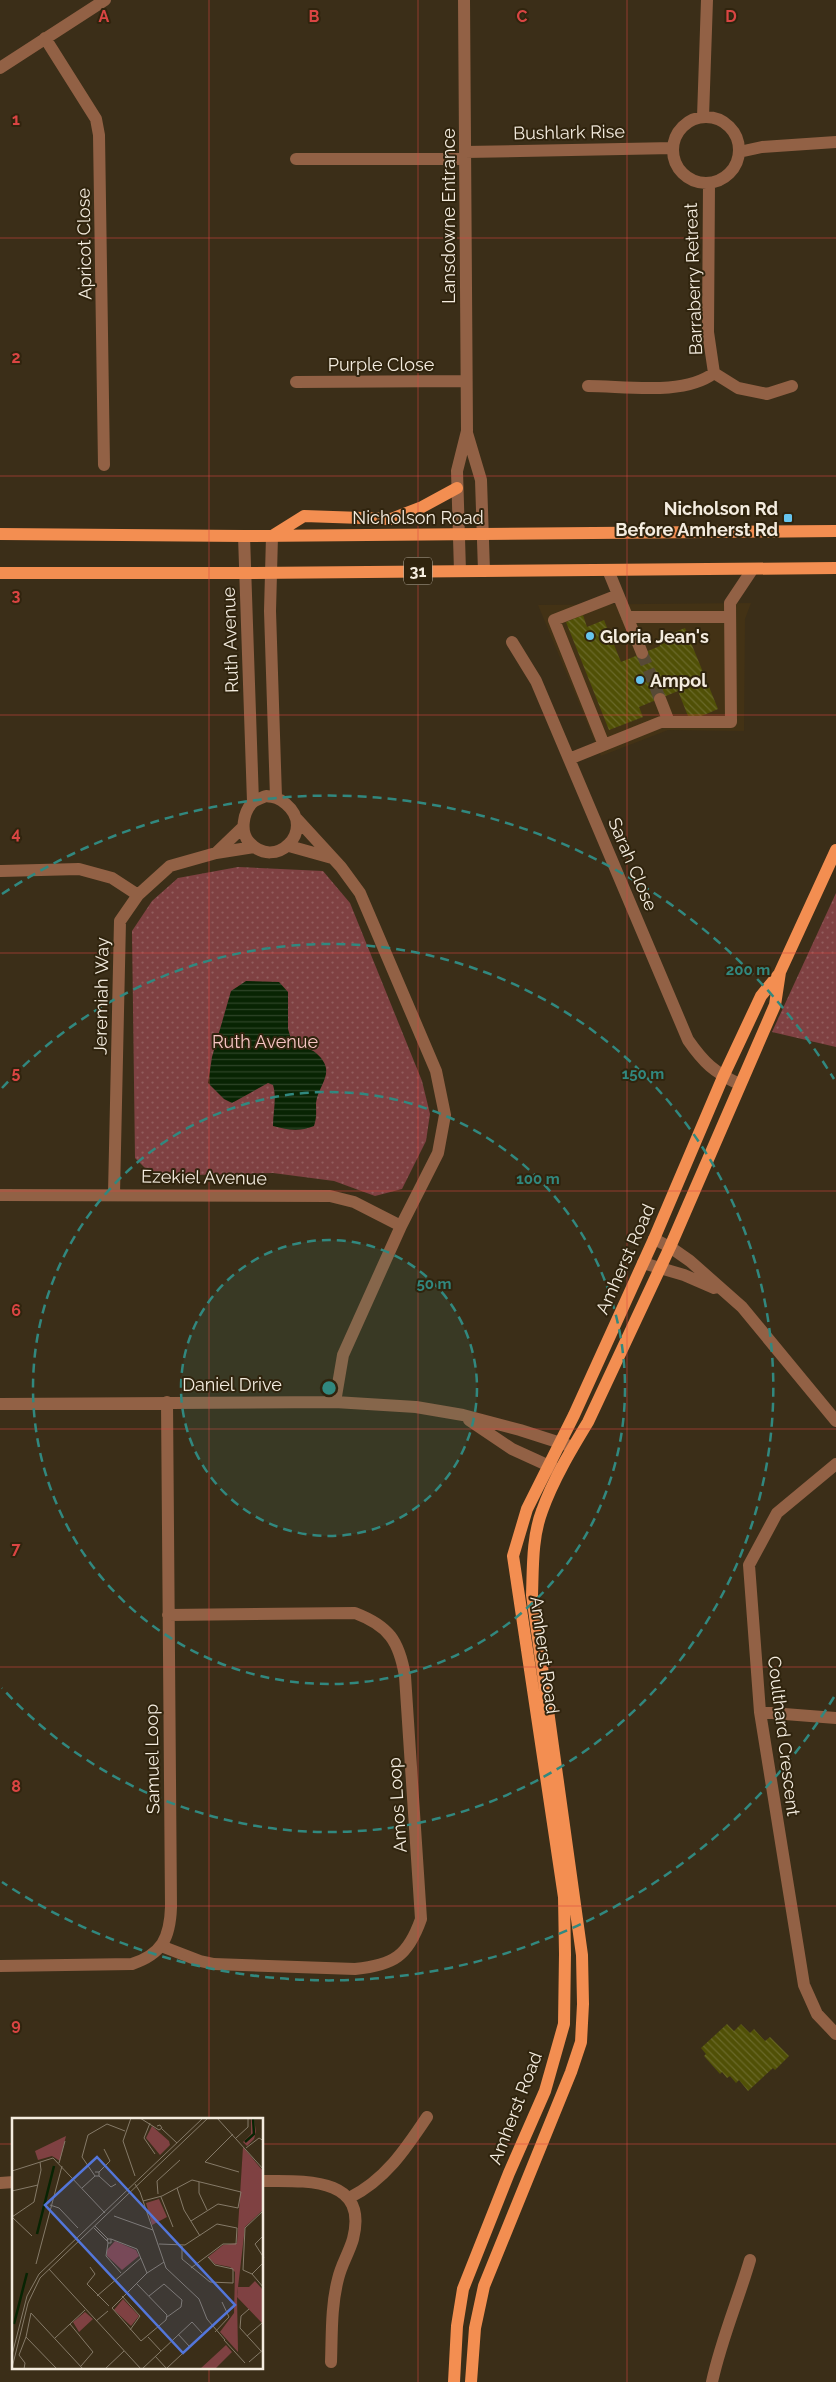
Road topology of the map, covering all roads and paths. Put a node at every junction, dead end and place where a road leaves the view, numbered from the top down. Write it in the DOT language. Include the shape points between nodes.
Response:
graph roads {
  1 [pos="104,0"];
  2 [pos="464,0"];
  3 [pos="707,0"];
  4 [pos="45,38"];
  5 [pos="0,68"];
  6 [pos="703,117"];
  7 [pos="836,142"];
  8 [pos="673,148"];
  9 [pos="739,152"];
  10 [pos="465,155"];
  11 [pos="296,159"];
  12 [pos="709,184"];
  13 [pos="714,373"];
  14 [pos="466,381"];
  15 [pos="296,382"];
  16 [pos="588,386"];
  17 [pos="792,386"];
  18 [pos="466,431"];
  19 [pos="104,465"];
  20 [pos="457,488"];
  21 [pos="836,531"];
  22 [pos="0,534"];
  23 [pos="459,535"];
  24 [pos="484,535"];
  25 [pos="244,536"];
  26 [pos="272,536"];
  27 [pos="836,568"];
  28 [pos="608,570"];
  29 [pos="752,570"];
  30 [pos="460,571"];
  31 [pos="484,571"];
  32 [pos="0,573"];
  33 [pos="245,573"];
  34 [pos="271,573"];
  35 [pos="618,595"];
  36 [pos="627,617"];
  37 [pos="730,617"];
  38 [pos="512,642"];
  39 [pos="642,653"];
  40 [pos="660,699"];
  41 [pos="670,722"];
  42 [pos="604,745"];
  43 [pos="569,759"];
  44 [pos="276,796"];
  45 [pos="253,802"];
  46 [pos="297,819"];
  47 [pos="243,827"];
  48 [pos="289,846"];
  49 [pos="254,847"];
  50 [pos="836,850"];
  51 [pos="216,853"];
  52 [pos="332,858"];
  53 [pos="1,871"];
  54 [pos="138,895"];
  55 [pos="780,972"];
  56 [pos="723,1077"];
  57 [pos="739,1084"];
  58 [pos="114,1194"];
  59 [pos="0,1195"];
  60 [pos="402,1226"];
  61 [pos="654,1239"];
  62 [pos="670,1246"];
  63 [pos="643,1263"];
  64 [pos="660,1268"];
  65 [pos="725,1293"];
  66 [pos="167,1402"];
  67 [pos="335,1402"];
  68 [pos="0,1404"];
  69 [pos="463,1415"];
  70 [pos="836,1422"];
  71 [pos="559,1443"];
  72 [pos="573,1447"];
  73 [pos="836,1464"];
  74 [pos="547,1465"];
  75 [pos="562,1471"];
  76 [pos="168,1616"];
  77 [pos="760,1712"];
  78 [pos="836,1718"];
  79 [pos="161,1946"];
  80 [pos="0,1966"];
  81 [pos="836,2034"];
  82 [pos="427,2117"];
  83 [pos="264,2181"];
  84 [pos="349,2198"];
  85 [pos="750,2260"];
  86 [pos="331,2362"];
  87 [pos="454,2382"];
  88 [pos="471,2382"];
  89 [pos="712,2382"];
  1 -- 4 [label="street"];
  2 -- 10 [label="street, Lansdowne Entrance"];
  3 -- 6 [label="street"];
  4 -- 5 [label="street"];
  4 -- 19 [label="street, Apricot Close" via="96,119 99,135"];
  6 -- 8 [label="street" via="682,127"];
  6 -- 9 [label="street" via="715,118 726,124 734,132"];
  7 -- 9 [label="street" via="762,147"];
  8 -- 10 [label="street, Bushlark Rise"];
  8 -- 12 [label="street, Barraberry Retreat" via="674,159 683,173 697,182"];
  9 -- 12 [label="street, Barraberry Retreat" via="731,173"];
  10 -- 11 [label="street, Bushlark Rise"];
  10 -- 14 [label="street, Lansdowne Entrance"];
  12 -- 13 [label="street, Barraberry Retreat" via="708,332"];
  13 -- 16 [label="street, Barraberry Retreat" via="704,381 679,387"];
  13 -- 17 [label="street, Barraberry Retreat" via="738,388 767,394"];
  14 -- 15 [label="street, Purple Close"];
  14 -- 18 [label="street, Lansdowne Entrance"];
  18 -- 20 [label="street, Lansdowne Entrance" via="457,471"];
  18 -- 24 [label="street, Lansdowne Entrance" via="480,480"];
  20 -- 23 [label="street, Lansdowne Entrance"];
  20 -- 26 [label="main road" via="391,519 304,516"];
  21 -- 24 [label="main road, Nicholson Road / 31"];
  22 -- 25 [label="main road, Nicholson Road / 31"];
  23 -- 24 [label="main road, Nicholson Road / 31"];
  23 -- 26 [label="main road, Nicholson Road / 31"];
  23 -- 30 [label="street, Lansdowne Entrance"];
  24 -- 31 [label="street, Lansdowne Entrance"];
  25 -- 26 [label="main road, Nicholson Road / 31"];
  25 -- 33 [label="street, Ruth Avenue"];
  26 -- 34 [label="street"];
  27 -- 29 [label="main road, 31"];
  28 -- 29 [label="main road, 31"];
  28 -- 31 [label="main road, 31"];
  28 -- 35 [label="street"];
  29 -- 37 [label="street" via="730,603"];
  30 -- 31 [label="main road, 31"];
  30 -- 34 [label="main road, 31"];
  32 -- 33 [label="main road, 31"];
  33 -- 34 [label="main road, 31"];
  33 -- 45 [label="street, Ruth Avenue"];
  34 -- 44 [label="street"];
  35 -- 36 [label="street"];
  35 -- 42 [label="street" via="554,620"];
  36 -- 37 [label="street"];
  36 -- 39 [label="street"];
  37 -- 41 [label="street" via="731,722"];
  38 -- 43 [label="street, Sarah Close" via="536,681"];
  40 -- 41 [label="street"];
  41 -- 42 [label="street" via="661,722"];
  42 -- 43 [label="street"];
  43 -- 56 [label="street, Sarah Close" via="688,1040 702,1060"];
  44 -- 45 [label="street" via="266,796"];
  44 -- 46 [label="street" via="291,808"];
  45 -- 47 [label="street, Ruth Avenue"];
  46 -- 48 [label="street" via="296,835"];
  46 -- 52 [label="street"];
  47 -- 49 [label="street" via="246,838"];
  47 -- 51 [label="street, Jeremiah Way"];
  48 -- 49 [label="street" via="272,853"];
  48 -- 52 [label="street"];
  49 -- 51 [label="street, Jeremiah Way"];
  50 -- 55 [label="main road, Amherst Road"];
  51 -- 54 [label="street, Jeremiah Way" via="170,866"];
  52 -- 60 [label="street" via="360,893 436,1071 445,1115 438,1153"];
  53 -- 54 [label="street" via="79,869 112,878"];
  54 -- 58 [label="street, Jeremiah Way" via="120,921"];
  55 -- 56 [label="main road, Amherst Road" via="761,996"];
  55 -- 57 [label="main road, Amherst Road" via="774,1005"];
  56 -- 57 [label="street, Sarah Close"];
  56 -- 61 [label="main road, Amherst Road"];
  57 -- 62 [label="main road, Amherst Road"];
  58 -- 59 [label="street, Ezekiel Avenue"];
  58 -- 60 [label="street, Ezekiel Avenue" via="330,1196 354,1202"];
  60 -- 67 [label="street" via="343,1354"];
  61 -- 62 [label="street"];
  61 -- 63 [label="main road, Amherst Road"];
  62 -- 64 [label="main road, Amherst Road"];
  62 -- 65 [label="street"];
  63 -- 64 [label="street"];
  63 -- 71 [label="main road, Amherst Road"];
  64 -- 65 [label="street"];
  64 -- 72 [label="main road, Amherst Road" via="588,1422"];
  65 -- 70 [label="street" via="742,1306"];
  66 -- 67 [label="street, Daniel Drive"];
  66 -- 68 [label="street, Daniel Drive"];
  66 -- 76 [label="street, Samuel Loop"];
  67 -- 69 [label="street, Daniel Drive" via="416,1407"];
  69 -- 71 [label="street, Daniel Drive"];
  69 -- 74 [label="street, Daniel Drive" via="512,1449"];
  71 -- 72 [label="street, Daniel Drive"];
  71 -- 74 [label="main road, Amherst Road"];
  72 -- 75 [label="main road, Amherst Road"];
  73 -- 77 [label="street, Coulthard Crescent" via="777,1513 749,1566"];
  74 -- 75 [label="street, Daniel Drive"];
  74 -- 87 [label="main road, Amherst Road" via="526,1509 513,1556 564,1897 564,2024 545,2090 463,2289"];
  75 -- 88 [label="main road, Amherst Road" via="542,1512 535,1542 532,1595 582,1955 581,2042 484,2286"];
  76 -- 79 [label="street, Samuel Loop" via="171,1907 170,1924"];
  76 -- 79 [label="street, Amos Loop" via="355,1613 370,1619 392,1637 401,1653 405,1676 421,1919 406,1950 394,1960 363,1969 214,1964"];
  77 -- 78 [label="street"];
  77 -- 81 [label="street, Coulthard Crescent" via="804,1985 817,2014"];
  79 -- 80 [label="street" via="146,1960 132,1964"];
  82 -- 84 [label="street" via="390,2169 365,2190"];
  83 -- 84 [label="street" via="310,2181 330,2185"];
  84 -- 86 [label="street" via="356,2219 353,2240 338,2276 332,2304"];
  85 -- 89 [label="street" via="718,2353"];
}
